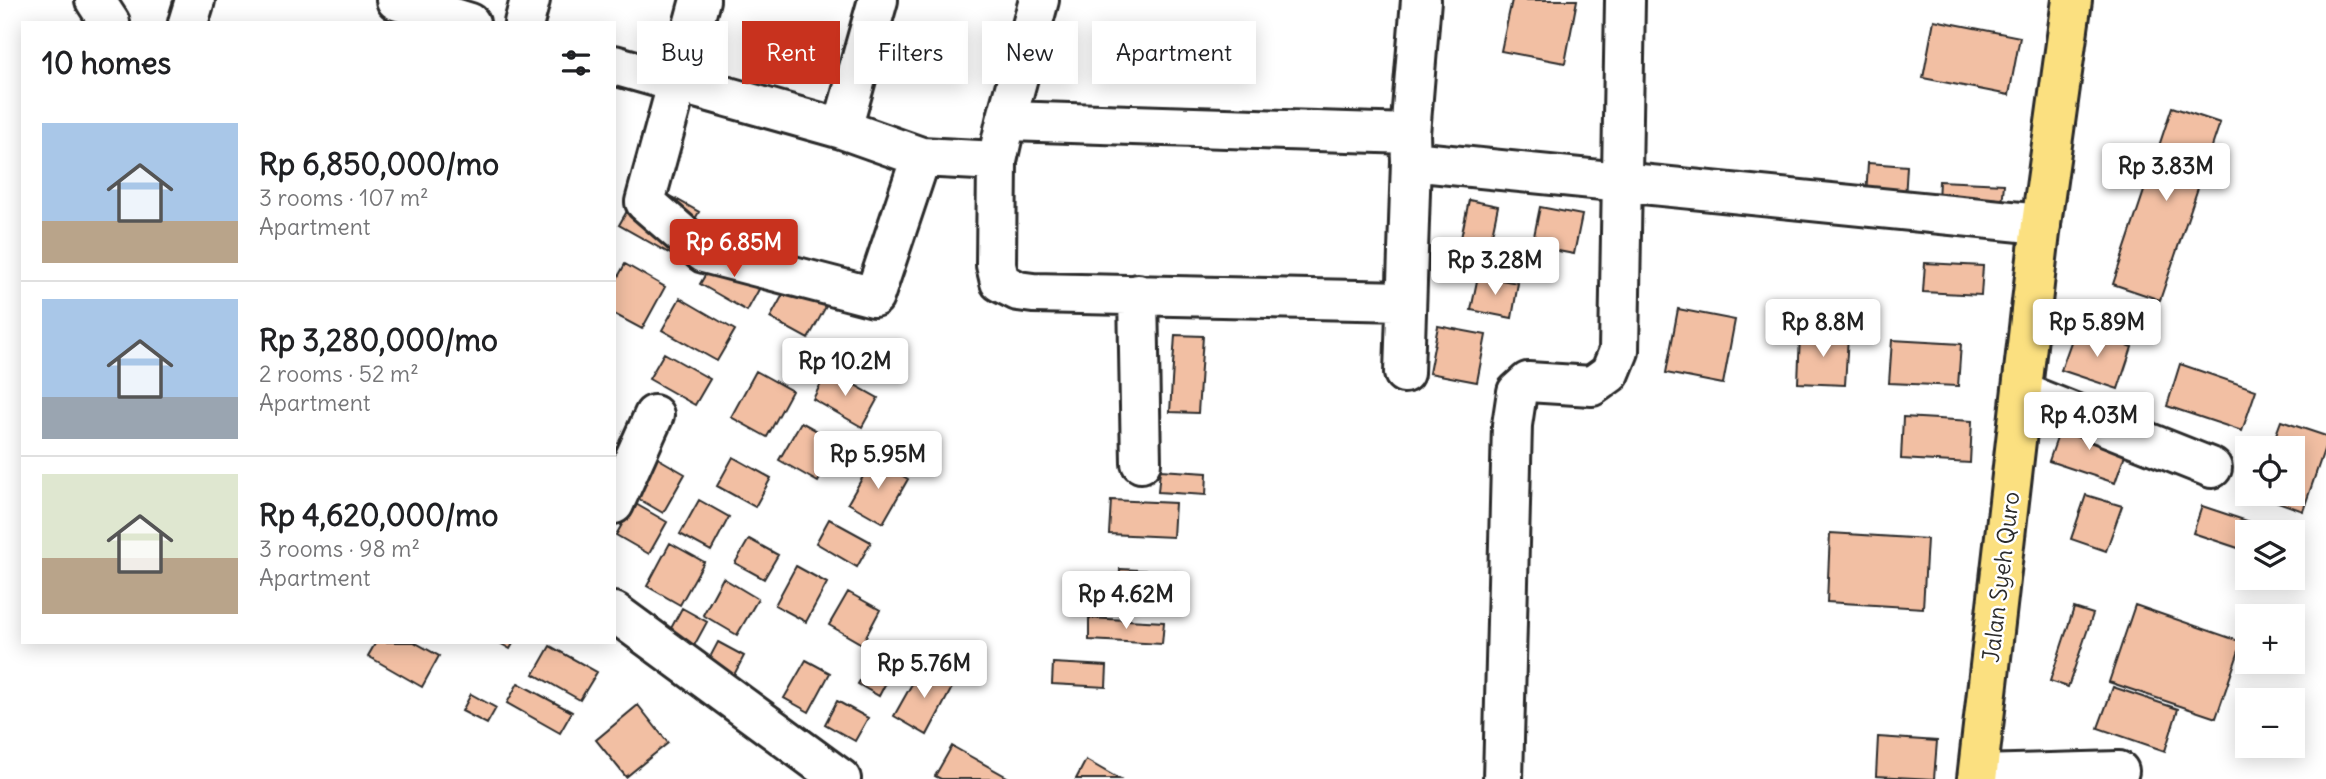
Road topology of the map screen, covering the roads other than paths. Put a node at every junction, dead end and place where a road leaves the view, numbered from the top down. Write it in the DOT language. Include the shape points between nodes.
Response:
graph roads {
  1 [pos="95,0"];
  2 [pos="195,0"];
  3 [pos="396,0"];
  4 [pos="530,0"];
  5 [pos="700,0"];
  6 [pos="878,0"];
  7 [pos="1039,0"];
  8 [pos="1421,0"];
  9 [pos="1625,0"];
  10 [pos="2073,0"];
  11 [pos="109,21"];
  12 [pos="189,21"];
  13 [pos="464,21"];
  14 [pos="525,21"];
  15 [pos="694,21"];
  16 [pos="616,66"];
  17 [pos="637,71"];
  18 [pos="677,84"];
  19 [pos="685,84"];
  20 [pos="1006,121"];
  21 [pos="842,128"];
  22 [pos="1410,147"];
  23 [pos="921,157"];
  24 [pos="997,161"];
  25 [pos="1622,181"];
  26 [pos="2041,224"];
  27 [pos="1138,295"];
  28 [pos="1406,301"];
  29 [pos="1404,373"];
  30 [pos="2022,393"];
  31 [pos="654,415"];
  32 [pos="1141,463"];
  33 [pos="2212,468"];
  34 [pos="616,500"];
  35 [pos="616,613"];
  36 [pos="2119,771"];
  37 [pos="1978,777"];
  38 [pos="841,779"];
  39 [pos="1503,779"];
  1 -- 11 [label="street"];
  2 -- 12 [label="street"];
  3 -- 13 [label="street"];
  4 -- 14 [label="street"];
  5 -- 15 [label="street"];
  6 -- 21 [label="street"];
  7 -- 20 [label="street"];
  8 -- 22 [label="street"];
  9 -- 25 [label="street"];
  10 -- 26 [label="main road, Jalan Syeh Quro"];
  16 -- 17 [label="street"];
  18 -- 23 [label="street" via="645,202 704,253 874,297"];
  19 -- 21 [label="street"];
  20 -- 22 [label="street"];
  20 -- 24 [label="street"];
  21 -- 23 [label="street"];
  22 -- 25 [label="street"];
  22 -- 28 [label="street"];
  23 -- 24 [label="street"];
  24 -- 27 [label="street" via="996,265 1000,282 1033,293"];
  25 -- 26 [label="street"];
  25 -- 39 [label="street" via="1619,351 1610,373 1592,386 1528,382 1517,393 1513,410"];
  26 -- 30 [label="main road, Jalan Syeh Quro"];
  27 -- 28 [label="street"];
  27 -- 32 [label="street"];
  28 -- 29 [label="street"];
  30 -- 33 [label="street"];
  30 -- 37 [label="main road, Jalan Syeh Quro"];
  31 -- 34 [label="street"];
  35 -- 38 [label="street"];
  36 -- 37 [label="street"];
}
